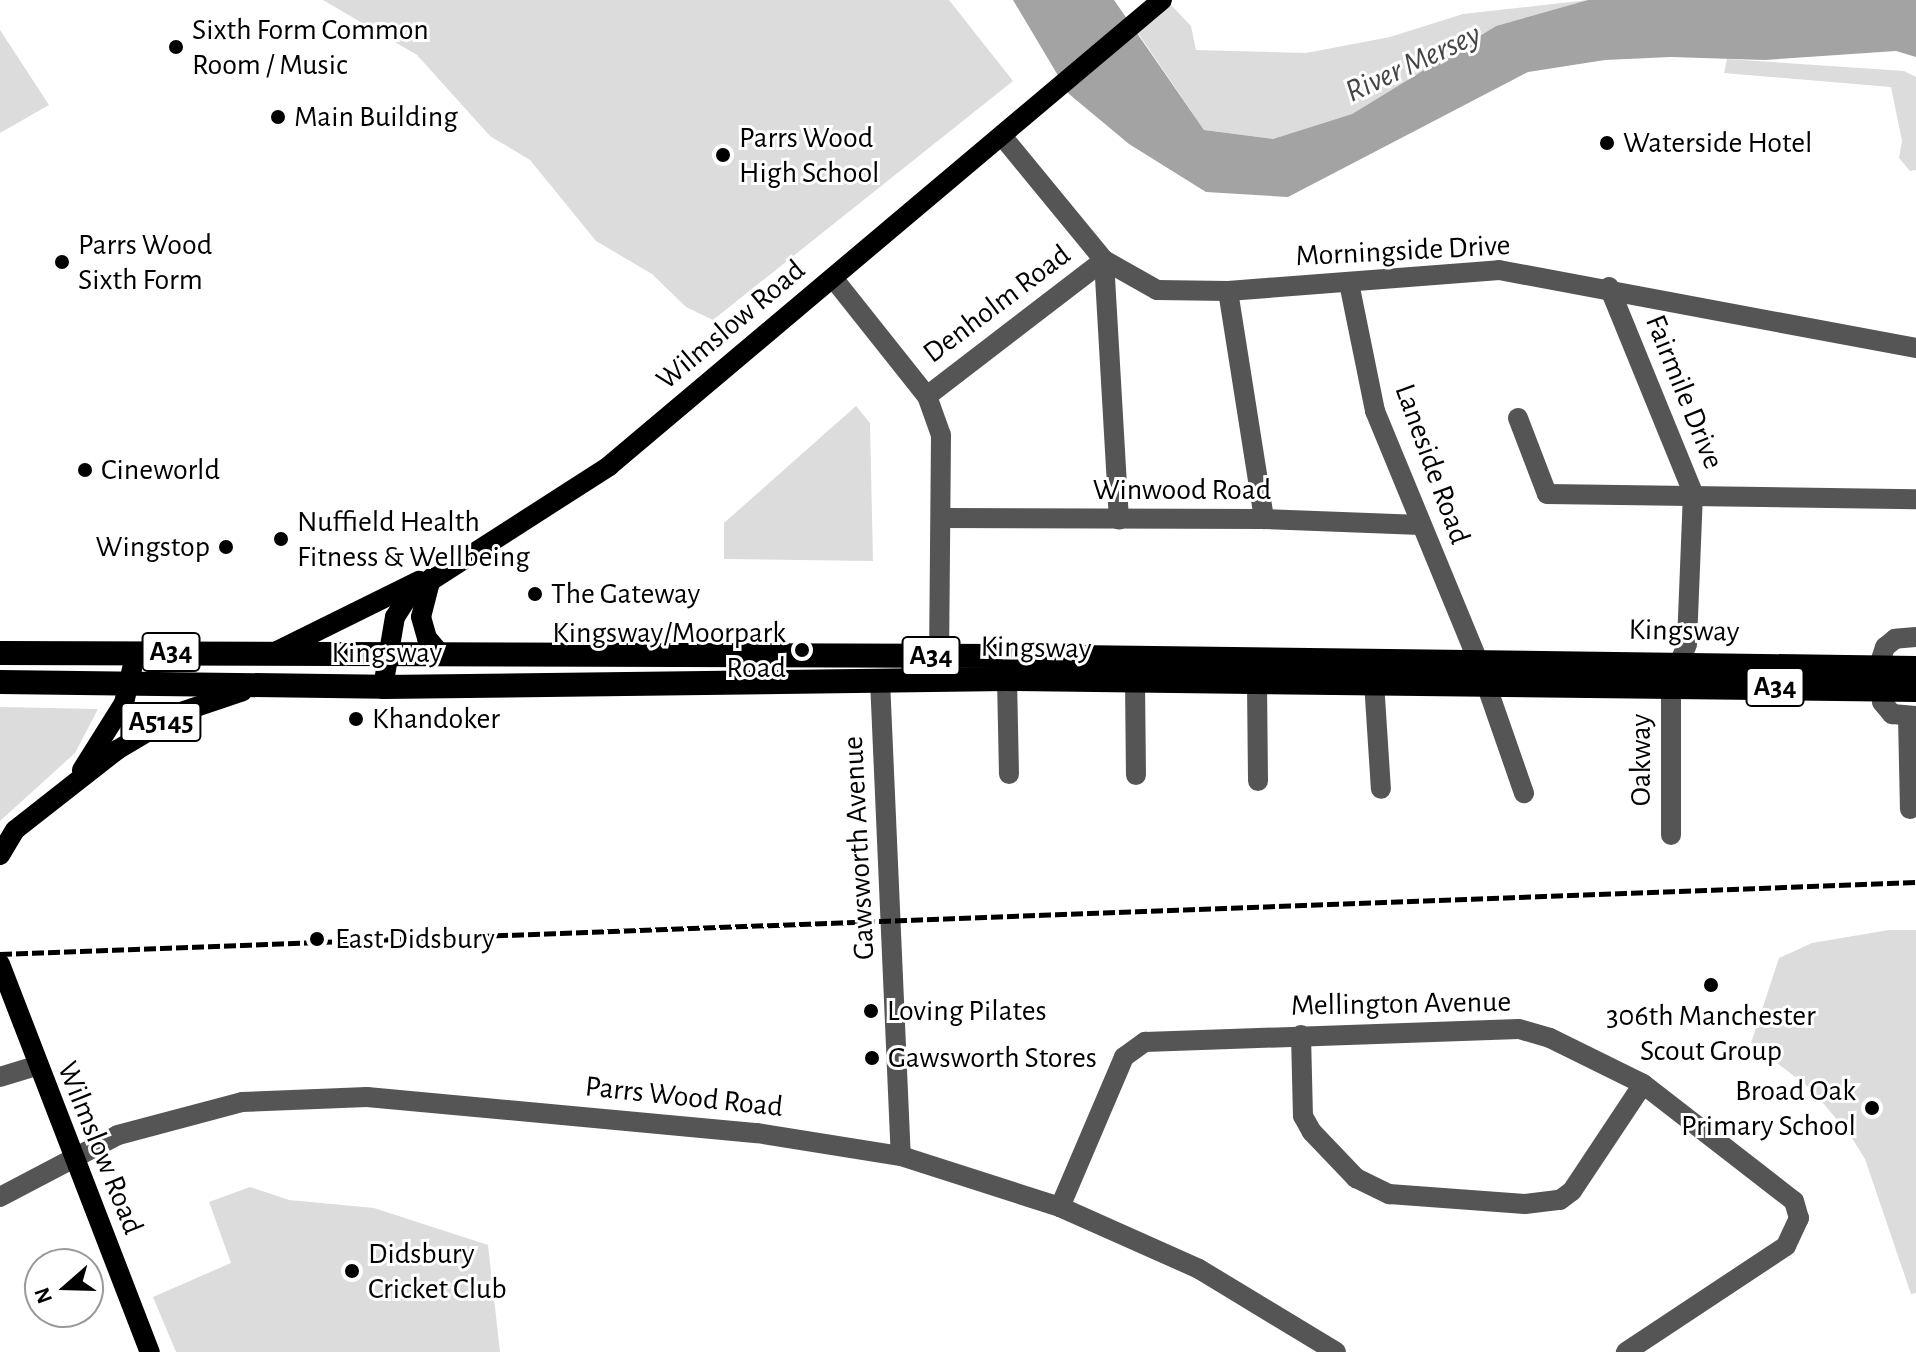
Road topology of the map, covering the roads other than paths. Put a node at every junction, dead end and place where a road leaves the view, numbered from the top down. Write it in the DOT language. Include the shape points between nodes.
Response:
graph roads {
  1 [pos="1162,0"];
  2 [pos="1002,136"];
  3 [pos="1104,260"];
  4 [pos="833,278"];
  5 [pos="1349,283"];
  6 [pos="1609,287"];
  7 [pos="1228,291"];
  8 [pos="1916,348"];
  9 [pos="927,396"];
  10 [pos="1518,418"];
  11 [pos="1693,493"];
  12 [pos="1916,499"];
  13 [pos="944,518"];
  14 [pos="1264,519"];
  15 [pos="1119,520"];
  16 [pos="1421,525"];
  17 [pos="431,578"];
  18 [pos="1916,637"];
  19 [pos="136,652"];
  20 [pos="0,653"];
  21 [pos="273,653"];
  22 [pos="384,656"];
  23 [pos="442,656"];
  24 [pos="939,656"];
  25 [pos="1916,668"];
  26 [pos="1482,672"];
  27 [pos="1675,674"];
  28 [pos="1007,679"];
  29 [pos="1878,679"];
  30 [pos="880,680"];
  31 [pos="0,682"];
  32 [pos="1135,682"];
  33 [pos="1374,682"];
  34 [pos="132,683"];
  35 [pos="257,684"];
  36 [pos="1257,684"];
  37 [pos="383,687"];
  38 [pos="1916,690"];
  39 [pos="1912,716"];
  40 [pos="1009,774"];
  41 [pos="1136,775"];
  42 [pos="75,780"];
  43 [pos="1258,781"];
  44 [pos="1381,789"];
  45 [pos="1524,793"];
  46 [pos="1910,809"];
  47 [pos="7,833"];
  48 [pos="1671,835"];
  49 [pos="0,855"];
  50 [pos="0,964"];
  51 [pos="1301,1035"];
  52 [pos="35,1066"];
  53 [pos="0,1077"];
  54 [pos="1643,1084"];
  55 [pos="901,1156"];
  56 [pos="72,1159"];
  57 [pos="0,1197"];
  58 [pos="1060,1207"];
  59 [pos="150,1352"];
  60 [pos="1336,1352"];
  61 [pos="1626,1352"];
  1 -- 2 [label="main road, Wilmslow Road"];
  2 -- 3 [label="street, Morningside Drive"];
  2 -- 4 [label="main road, Wilmslow Road"];
  3 -- 7 [label="street, Morningside Drive" via="1157,290"];
  3 -- 9 [label="street, Denholm Road"];
  3 -- 15 [label="street"];
  4 -- 9 [label="street"];
  4 -- 17 [label="main road, Wilmslow Road" via="609,466"];
  5 -- 6 [label="street, Morningside Drive" via="1499,270"];
  5 -- 7 [label="street, Morningside Drive"];
  5 -- 16 [label="street, Laneside Road" via="1375,411"];
  6 -- 8 [label="street, Morningside Drive"];
  6 -- 11 [label="street, Fairmile Drive"];
  7 -- 14 [label="street"];
  9 -- 13 [label="street" via="941,435"];
  10 -- 11 [label="street" via="1547,494"];
  11 -- 12 [label="street"];
  11 -- 27 [label="street, Fairmile Drive" via="1687,644"];
  13 -- 15 [label="street, Winwood Road"];
  13 -- 24 [label="street"];
  14 -- 15 [label="street, Winwood Road"];
  14 -- 16 [label="street, Winwood Road"];
  16 -- 26 [label="street, Laneside Road"];
  17 -- 21 [label="main road, Wilmslow Road" via="350,611"];
  17 -- 22 [label="main road, Wilmslow Road" via="410,594 395,617"];
  17 -- 23 [label="main road" via="421,617 427,638"];
  18 -- 29 [label="street" via="1895,639 1885,647"];
  19 -- 20 [label="highway, Kingsway / A34"];
  19 -- 21 [label="highway, Kingsway / A34"];
  19 -- 34 [label="main road, A5145"];
  21 -- 22 [label="highway, Kingsway / A34"];
  22 -- 23 [label="highway, Kingsway / A34"];
  22 -- 37 [label="main road, Wilmslow Road"];
  23 -- 24 [label="highway, Kingsway / A34"];
  24 -- 26 [label="highway, Kingsway / A34"];
  25 -- 29 [label="highway, Kingsway / A34"];
  26 -- 27 [label="highway, Kingsway / A34"];
  26 -- 33 [label="highway, Kingsway / A34"];
  26 -- 45 [label="street, Laneside Road"];
  27 -- 29 [label="highway, Kingsway / A34"];
  27 -- 48 [label="street, Oakway"];
  28 -- 30 [label="highway, Kingsway / A34"];
  28 -- 32 [label="highway, Kingsway / A34"];
  28 -- 40 [label="street"];
  29 -- 38 [label="highway, Kingsway / A34"];
  29 -- 39 [label="street" via="1892,714"];
  30 -- 37 [label="highway, Kingsway / A34"];
  30 -- 55 [label="street, Gawsworth Avenue"];
  31 -- 34 [label="highway, Kingsway / A34"];
  32 -- 36 [label="highway, Kingsway / A34"];
  32 -- 41 [label="street"];
  33 -- 36 [label="highway, Kingsway / A34"];
  33 -- 44 [label="street"];
  34 -- 35 [label="highway, Kingsway / A34"];
  34 -- 42 [label="main road, A5145"];
  35 -- 37 [label="highway, Kingsway / A34"];
  35 -- 42 [label="main road, A5145" via="161,721"];
  36 -- 43 [label="street"];
  39 -- 46 [label="street"];
  42 -- 47 [label="main road, A5145"];
  47 -- 49 [label="main road, A5145"];
  50 -- 52 [label="main road, Wilmslow Road"];
  51 -- 54 [label="street, Mellington Avenue" via="1519,1029 1550,1038"];
  51 -- 54 [label="street" via="1303,1116 1356,1178 1389,1194 1525,1204 1560,1200 1572,1191"];
  51 -- 58 [label="street, Mellington Avenue" via="1145,1042 1124,1057"];
  52 -- 53 [label="street"];
  52 -- 56 [label="main road, Wilmslow Road"];
  54 -- 61 [label="street, Mellington Avenue" via="1781,1187 1794,1201 1799,1218 1786,1246"];
  55 -- 56 [label="street, Parrs Wood Road" via="757,1133 317,1096 200,1109 118,1135"];
  55 -- 58 [label="street, Parrs Wood Road"];
  56 -- 57 [label="street, Parrs Wood Road"];
  56 -- 59 [label="main road, Wilmslow Road"];
  58 -- 60 [label="street, Parrs Wood Road" via="1199,1269"];
}
